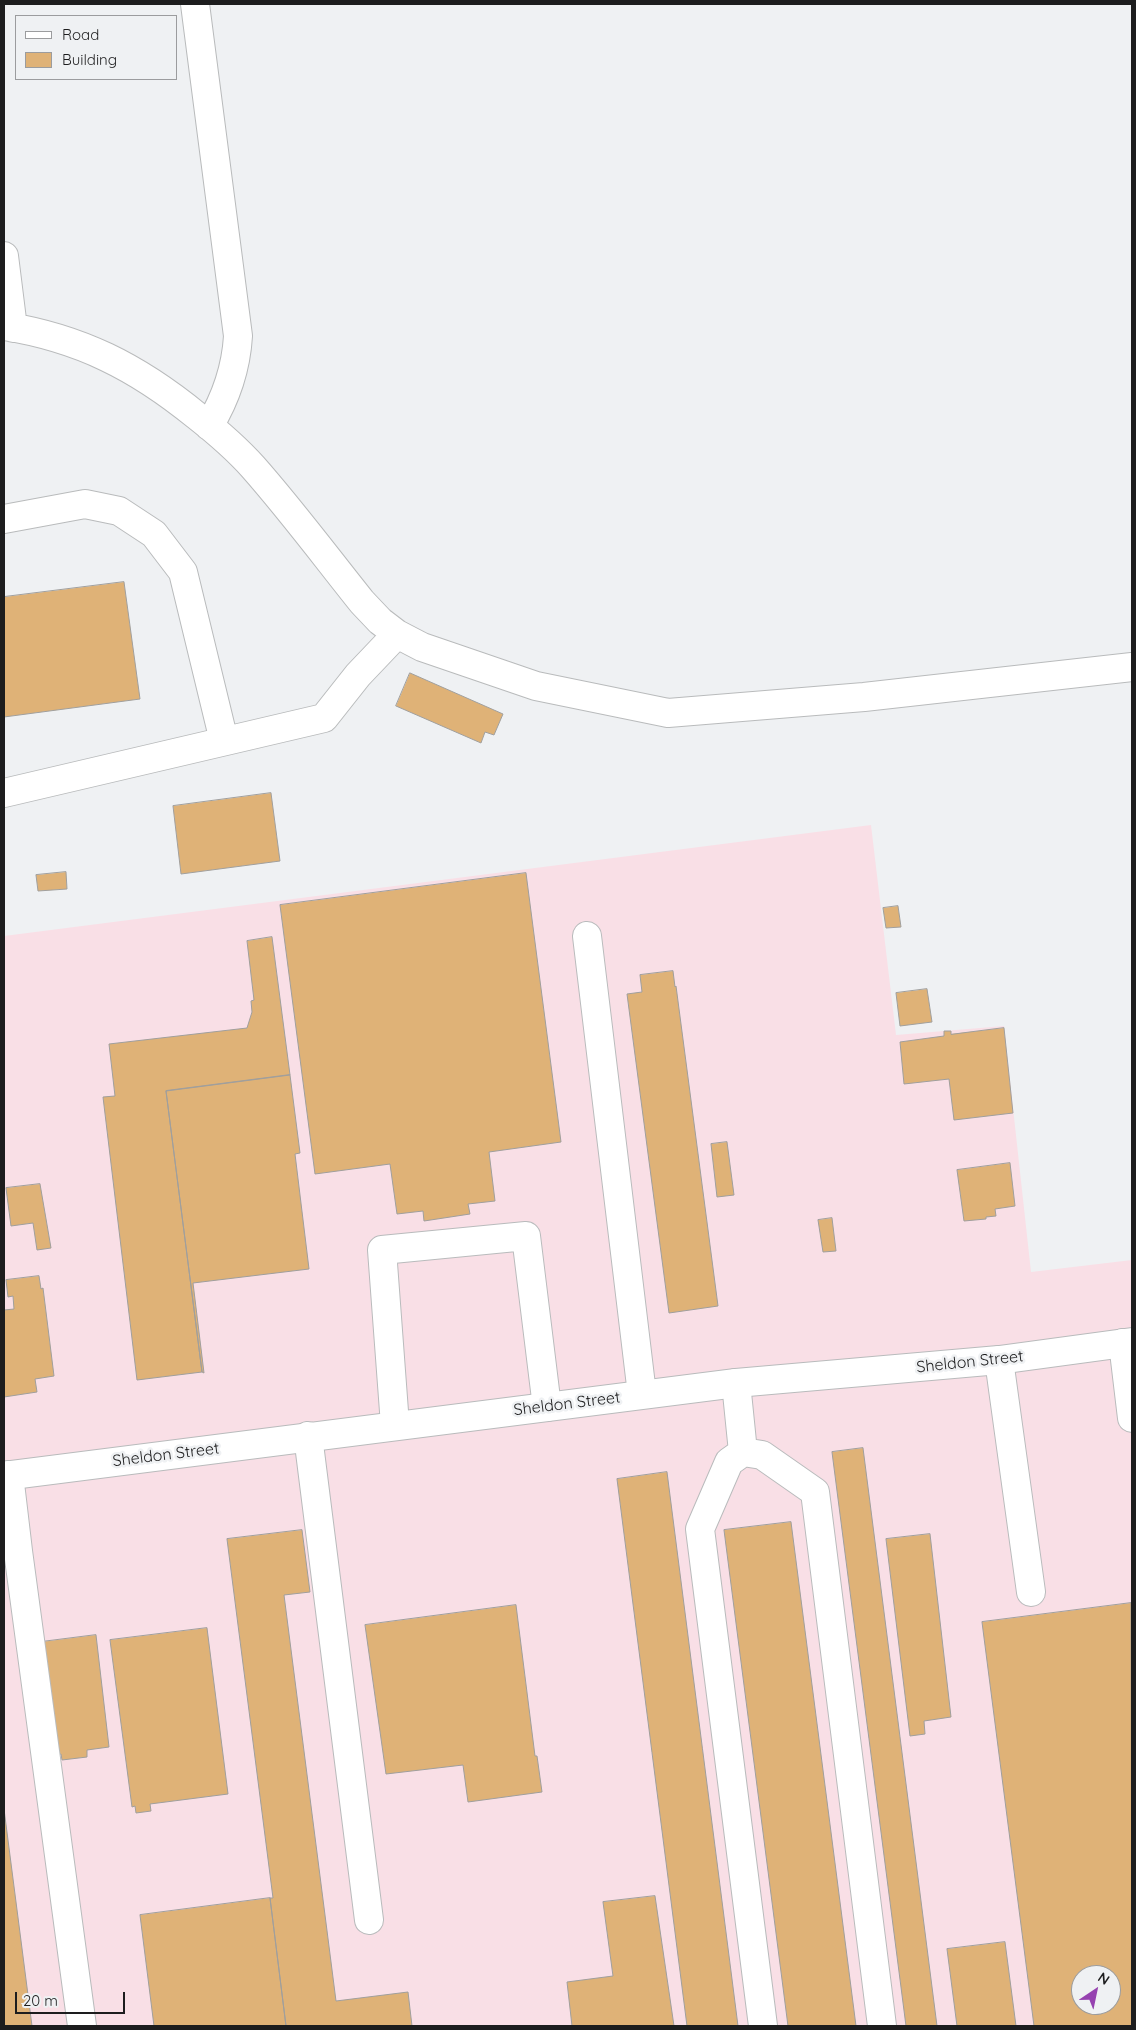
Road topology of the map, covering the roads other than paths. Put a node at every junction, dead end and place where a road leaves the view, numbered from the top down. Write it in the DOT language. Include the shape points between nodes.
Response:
graph roads {
  1 [pos="195,4"];
  2 [pos="4,256"];
  3 [pos="8,327"];
  4 [pos="209,426"];
  5 [pos="4,519"];
  6 [pos="397,634"];
  7 [pos="1132,667"];
  8 [pos="224,741"];
  9 [pos="4,793"];
  10 [pos="587,936"];
  11 [pos="1127,1343"];
  12 [pos="999,1360"];
  13 [pos="736,1383"];
  14 [pos="642,1394"];
  15 [pos="547,1407"];
  16 [pos="1132,1418"];
  17 [pos="395,1425"];
  18 [pos="308,1436"];
  19 [pos="743,1452"];
  20 [pos="6,1476"];
  21 [pos="1031,1592"];
  22 [pos="369,1920"];
  23 [pos="82,2026"];
  24 [pos="763,2026"];
  25 [pos="882,2026"];
  1 -- 4 [label="main road" via="238,336 227,393"];
  2 -- 3 [label="main road"];
  3 -- 4 [label="main road" via="60,338 103,354 152,381"];
  4 -- 6 [label="main road" via="253,467 362,602"];
  5 -- 8 [label="main road" via="85,504 119,512 154,534 183,572"];
  6 -- 7 [label="main road" via="422,647 536,686 668,712 864,697"];
  6 -- 8 [label="main road" via="358,675 324,718"];
  8 -- 9 [label="main road"];
  10 -- 14 [label="main road"];
  11 -- 12 [label="main road, Sheldon Street"];
  11 -- 16 [label="main road"];
  12 -- 13 [label="main road, Sheldon Street"];
  12 -- 21 [label="main road"];
  13 -- 14 [label="main road, Sheldon Street"];
  13 -- 19 [label="main road"];
  14 -- 15 [label="main road, Sheldon Street"];
  15 -- 17 [label="main road, Sheldon Street"];
  15 -- 17 [label="main road" via="526,1236 382,1250"];
  17 -- 18 [label="main road, Sheldon Street"];
  18 -- 20 [label="main road, Sheldon Street"];
  18 -- 22 [label="main road"];
  19 -- 24 [label="main road" via="729,1462 700,1528"];
  19 -- 25 [label="main road" via="762,1455 815,1492"];
  20 -- 23 [label="main road"];
}
